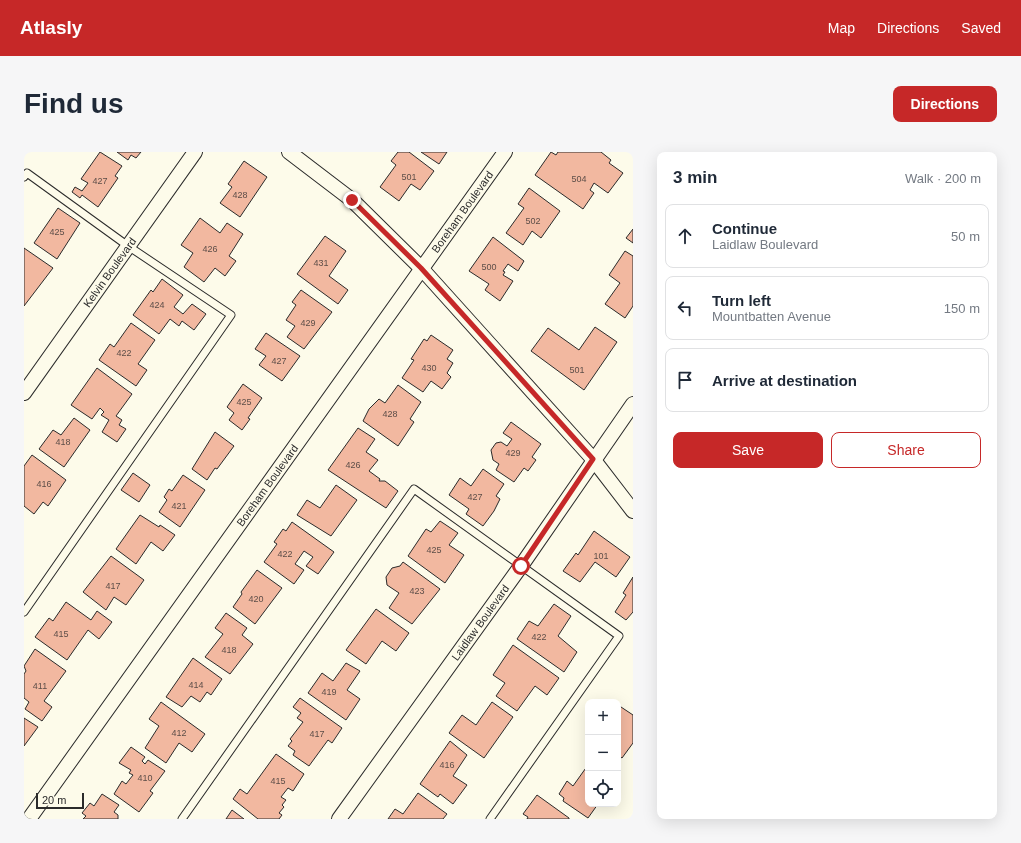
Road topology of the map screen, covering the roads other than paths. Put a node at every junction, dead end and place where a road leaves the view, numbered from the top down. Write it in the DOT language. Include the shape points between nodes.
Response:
graph roads {
  1 [pos="195,152"];
  2 [pos="289,152"];
  3 [pos="505,152"];
  4 [pos="24,177"];
  5 [pos="128,246"];
  6 [pos="421,268"];
  7 [pos="24,393"];
  8 [pos="633,404"];
  9 [pos="593,459"];
  10 [pos="633,511"];
  11 [pos="521,566"];
  12 [pos="24,612"];
  13 [pos="29,819"];
  14 [pos="182,819"];
  15 [pos="339,819"];
  16 [pos="490,819"];
  1 -- 5 [label="street, Kelvin Boulevard"];
  2 -- 6 [label="street" via="352,200"];
  3 -- 6 [label="street, Boreham Boulevard"];
  4 -- 5 [label="lane" via="27,173"];
  5 -- 7 [label="street, Kelvin Boulevard"];
  5 -- 12 [label="lane" via="231,315"];
  6 -- 9 [label="street"];
  6 -- 13 [label="street, Boreham Boulevard"];
  8 -- 9 [label="street, Laidlaw Boulevard"];
  9 -- 10 [label="street"];
  9 -- 11 [label="street, Laidlaw Boulevard"];
  11 -- 14 [label="lane" via="414,489"];
  11 -- 15 [label="street, Laidlaw Boulevard"];
  11 -- 16 [label="lane" via="619,636"];
}
